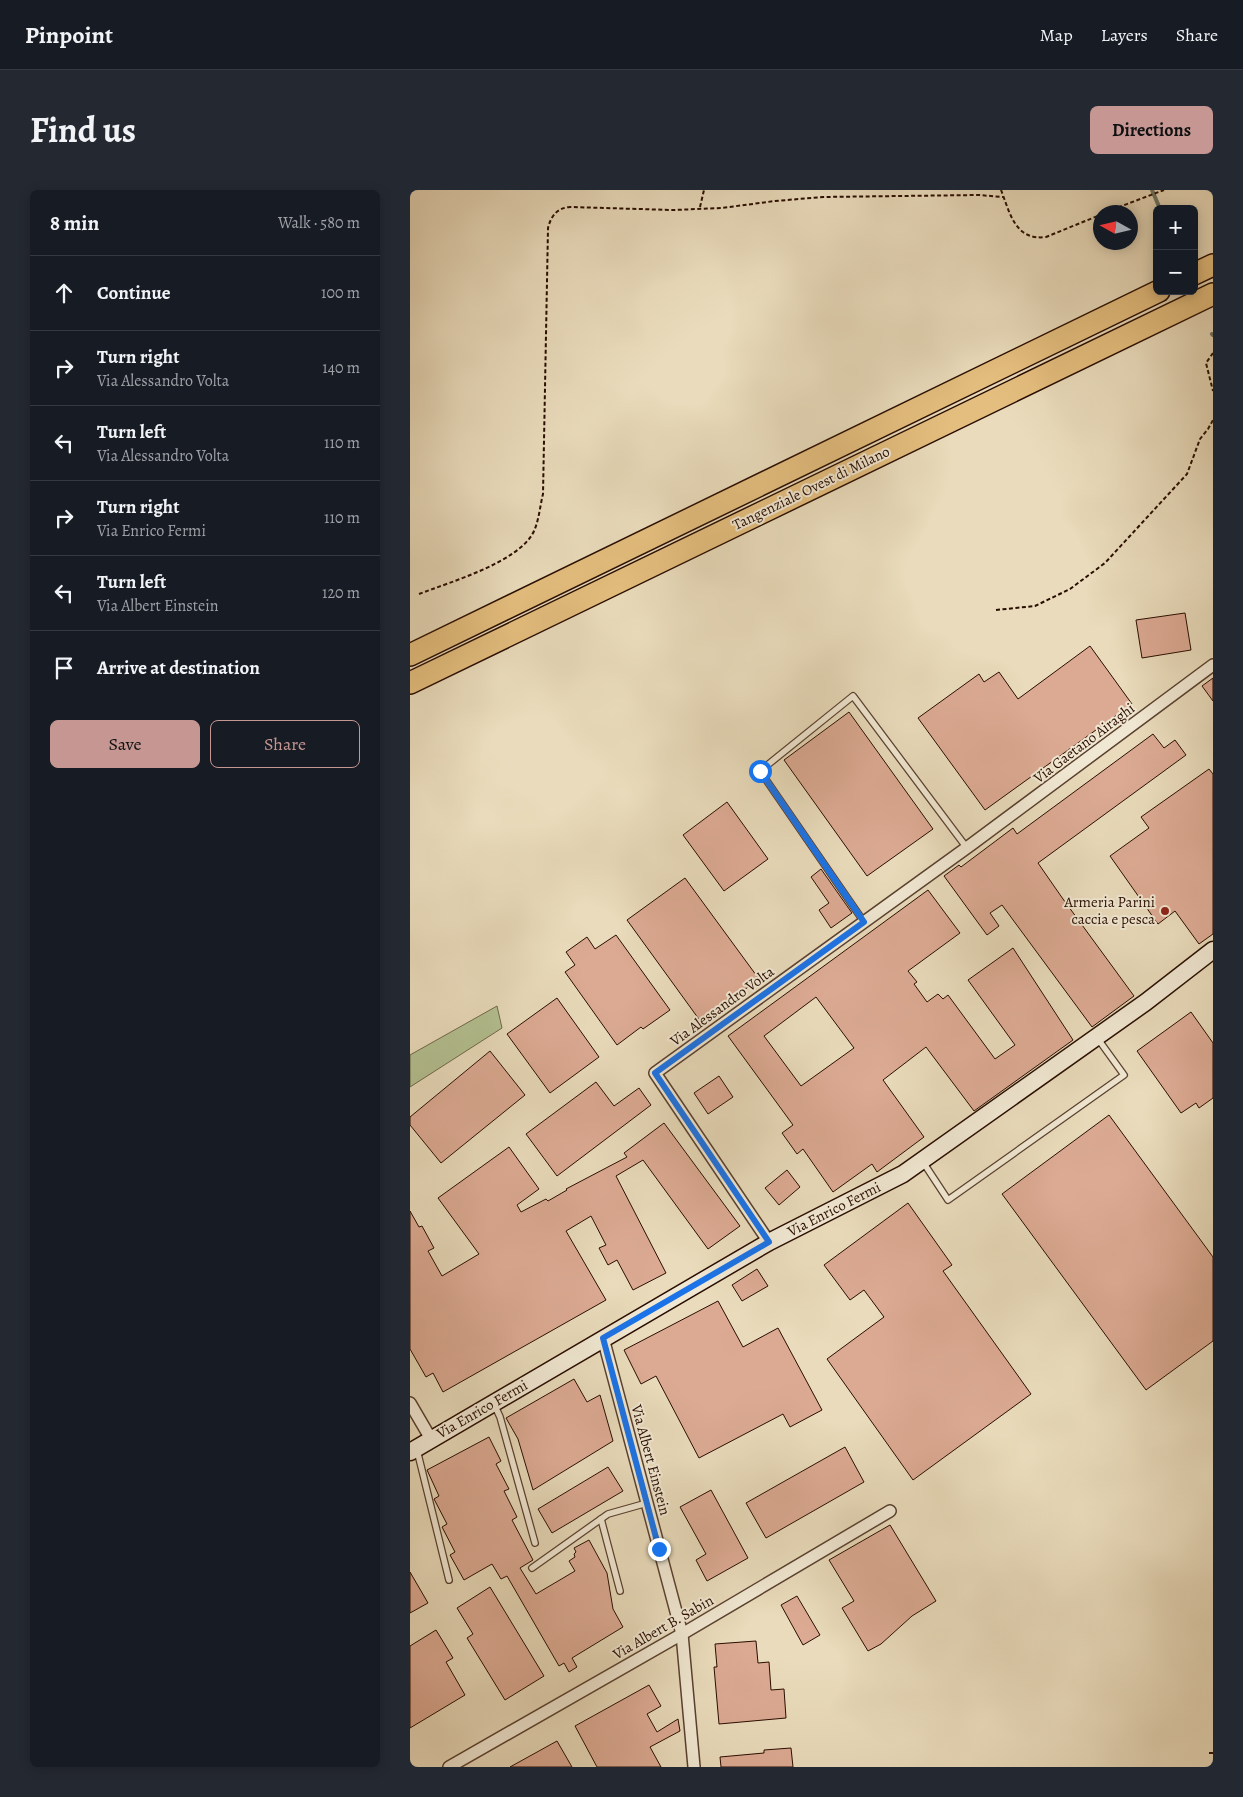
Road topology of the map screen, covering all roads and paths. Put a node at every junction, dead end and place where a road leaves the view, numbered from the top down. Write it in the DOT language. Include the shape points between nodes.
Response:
graph roads {
  1 [pos="704,190"];
  2 [pos="1000,190"];
  3 [pos="1164,190"];
  4 [pos="1003,197"];
  5 [pos="1124,205"];
  6 [pos="700,208"];
  7 [pos="1093,217"];
  8 [pos="1213,265"];
  9 [pos="1198,272"];
  10 [pos="1153,294"];
  11 [pos="1213,294"];
  12 [pos="1213,353"];
  13 [pos="1213,391"];
  14 [pos="1213,420"];
  15 [pos="419,594"];
  16 [pos="996,610"];
  17 [pos="410,655"];
  18 [pos="1213,665"];
  19 [pos="410,683"];
  20 [pos="970,846"];
  21 [pos="864,922"];
  22 [pos="1213,950"];
  23 [pos="1097,1037"];
  24 [pos="922,1161"];
  25 [pos="769,1242"];
  26 [pos="603,1338"];
  27 [pos="493,1402"];
  28 [pos="410,1403"];
  29 [pos="431,1439"];
  30 [pos="413,1450"];
  31 [pos="647,1502"];
  32 [pos="890,1511"];
  33 [pos="601,1519"];
  34 [pos="535,1543"];
  35 [pos="532,1568"];
  36 [pos="449,1580"];
  37 [pos="620,1591"];
  38 [pos="682,1634"];
  39 [pos="1209,1753"];
  40 [pos="1213,1753"];
  41 [pos="449,1767"];
  42 [pos="694,1767"];
  1 -- 6 [label="path"];
  2 -- 4 [label="path"];
  3 -- 5 [label="path"];
  4 -- 6 [label="path" via="823,197"];
  4 -- 7 [label="path" via="1020,231 1037,238"];
  6 -- 15 [label="path" via="564,207 553,215 548,228 543,494 535,530 517,552"];
  8 -- 9 [label="highway"];
  10 -- 17 [label="highway, Tangenziale Ovest di Milano"];
  11 -- 19 [label="highway, Tangenziale Ovest di Milano"];
  12 -- 13 [label="path" via="1206,363"];
  14 -- 16 [label="path" via="1200,439 1187,474 1105,562 1070,589 1035,606"];
  18 -- 20 [label="street, Via Gaetano Airaghi"];
  20 -- 21 [label="street, Via Alessandro Volta"];
  20 -- 21 [label="lane" via="853,696 760,771"];
  21 -- 25 [label="street, Via Alessandro Volta" via="655,1073"];
  22 -- 23 [label="street, Via Enrico Fermi"];
  23 -- 24 [label="street, Via Enrico Fermi"];
  23 -- 24 [label="lane" via="1124,1075 948,1200"];
  24 -- 25 [label="street, Via Enrico Fermi" via="903,1174"];
  25 -- 26 [label="street, Via Enrico Fermi"];
  26 -- 27 [label="street, Via Enrico Fermi"];
  26 -- 31 [label="street, Via Albert Einstein"];
  27 -- 29 [label="street, Via Enrico Fermi"];
  27 -- 34 [label="lane"];
  28 -- 29 [label="street"];
  29 -- 30 [label="street, Via Enrico Fermi"];
  30 -- 36 [label="lane"];
  31 -- 33 [label="lane"];
  31 -- 38 [label="street, Via Albert Einstein"];
  32 -- 38 [label="street, Via Albert B. Sabin"];
  33 -- 35 [label="lane"];
  33 -- 37 [label="lane"];
  38 -- 41 [label="street, Via Albert B. Sabin"];
  38 -- 42 [label="street, Via Albert Einstein"];
  39 -- 40 [label="path"];
}
